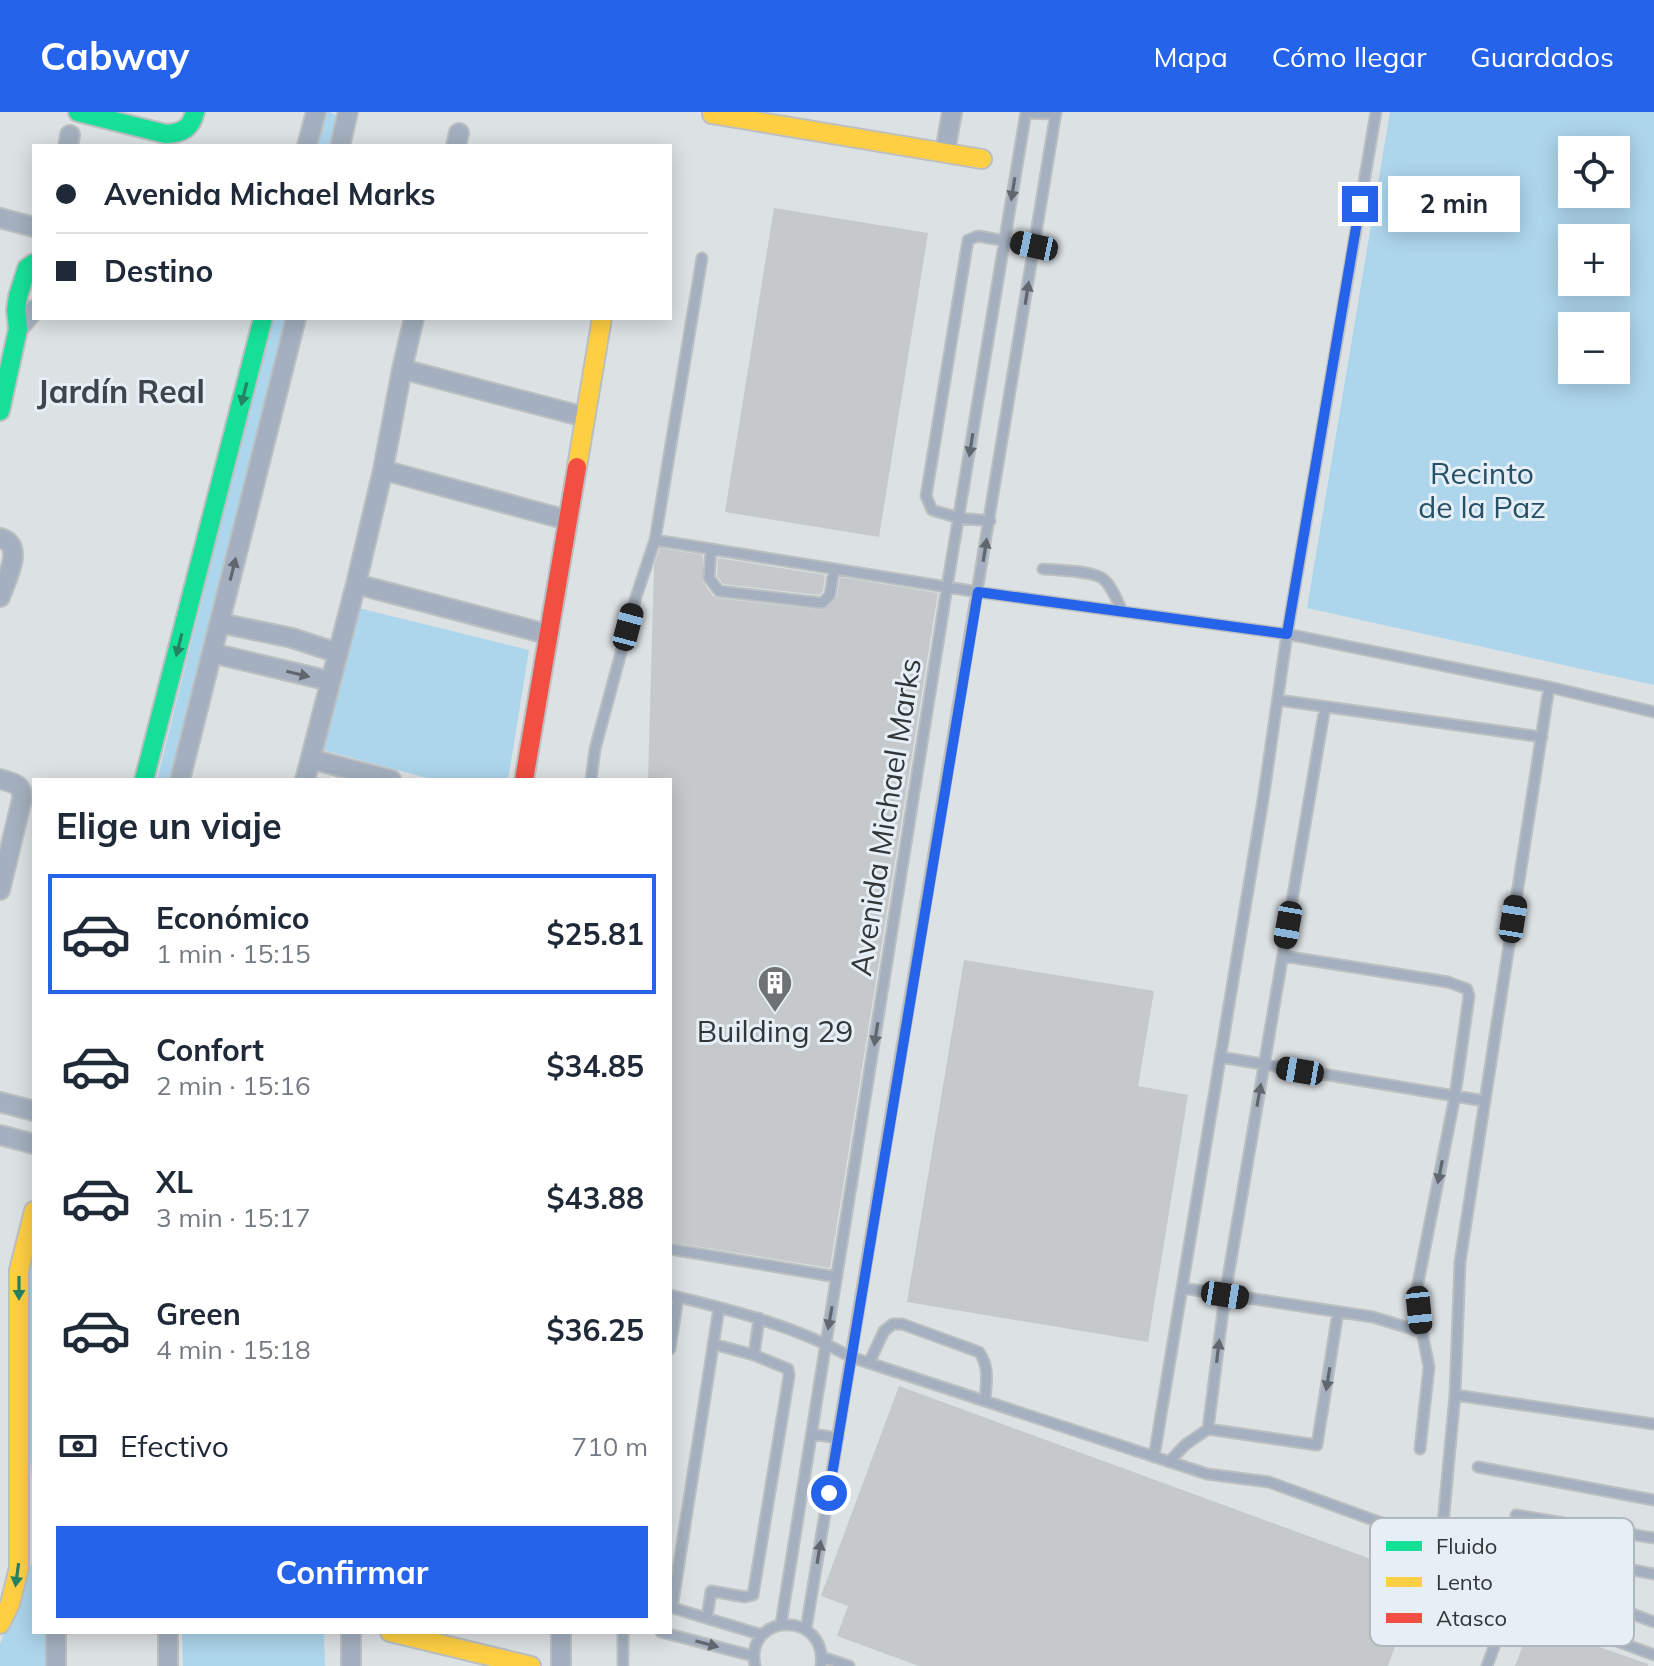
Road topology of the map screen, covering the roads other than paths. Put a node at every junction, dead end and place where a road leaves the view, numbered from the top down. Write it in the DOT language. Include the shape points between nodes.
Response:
graph roads {
  1 [pos="78,112"];
  2 [pos="195,112"];
  3 [pos="316,112"];
  4 [pos="348,112"];
  5 [pos="952,112"];
  6 [pos="1376,112"];
  7 [pos="1026,113"];
  8 [pos="1056,113"];
  9 [pos="712,114"];
  10 [pos="750,116"];
  11 [pos="308,144"];
  12 [pos="340,144"];
  13 [pos="945,152"];
  14 [pos="982,159"];
  15 [pos="0,218"];
  16 [pos="32,226"];
  17 [pos="1005,240"];
  18 [pos="1034,246"];
  19 [pos="702,258"];
  20 [pos="32,264"];
  21 [pos="32,312"];
  22 [pos="262,320"];
  23 [pos="296,320"];
  24 [pos="414,320"];
  25 [pos="602,320"];
  26 [pos="18,329"];
  27 [pos="402,369"];
  28 [pos="0,411"];
  29 [pos="585,417"];
  30 [pos="383,470"];
  31 [pos="959,518"];
  32 [pos="567,520"];
  33 [pos="990,521"];
  34 [pos="655,540"];
  35 [pos="7,542"];
  36 [pos="711,549"];
  37 [pos="834,569"];
  38 [pos="1043,569"];
  39 [pos="356,584"];
  40 [pos="947,587"];
  41 [pos="978,592"];
  42 [pos="0,597"];
  43 [pos="1123,612"];
  44 [pos="220,623"];
  45 [pos="256,630"];
  46 [pos="547,634"];
  47 [pos="1287,634"];
  48 [pos="212,653"];
  49 [pos="338,653"];
  50 [pos="251,662"];
  51 [pos="330,681"];
  52 [pos="1549,687"];
  53 [pos="1278,700"];
  54 [pos="1325,707"];
  55 [pos="1654,712"];
  56 [pos="1542,737"];
  57 [pos="311,759"];
  58 [pos="145,778"];
  59 [pos="181,778"];
  60 [pos="306,778"];
  61 [pos="383,778"];
  62 [pos="524,778"];
  63 [pos="591,778"];
  64 [pos="0,779"];
  65 [pos="1,885"];
  66 [pos="1283,956"];
  67 [pos="1220,1057"];
  68 [pos="1264,1065"];
  69 [pos="1455,1096"];
  70 [pos="1485,1101"];
  71 [pos="0,1102"];
  72 [pos="28,1109"];
  73 [pos="6,1137"];
  74 [pos="32,1144"];
  75 [pos="32,1219"];
  76 [pos="672,1249"];
  77 [pos="837,1277"];
  78 [pos="1182,1288"];
  79 [pos="1225,1295"];
  80 [pos="674,1296"];
  81 [pos="719,1308"];
  82 [pos="1338,1312"];
  83 [pos="759,1318"];
  84 [pos="672,1322"];
  85 [pos="1422,1332"];
  86 [pos="826,1343"];
  87 [pos="713,1344"];
  88 [pos="754,1355"];
  89 [pos="851,1357"];
  90 [pos="869,1363"];
  91 [pos="1455,1395"];
  92 [pos="985,1401"];
  93 [pos="1654,1424"];
  94 [pos="1208,1429"];
  95 [pos="812,1434"];
  96 [pos="838,1438"];
  97 [pos="1420,1449"];
  98 [pos="1154,1457"];
  99 [pos="1169,1462"];
  100 [pos="1478,1467"];
  101 [pos="1654,1500"];
  102 [pos="1516,1515"];
  103 [pos="1444,1518"];
  104 [pos="1534,1518"];
  105 [pos="1370,1519"];
  106 [pos="1634,1535"];
  107 [pos="1654,1538"];
  108 [pos="27,1544"];
  109 [pos="1634,1570"];
  110 [pos="1654,1574"];
  111 [pos="672,1601"];
  112 [pos="672,1607"];
  113 [pos="1634,1615"];
  114 [pos="707,1618"];
  115 [pos="1654,1622"];
  116 [pos="0,1624"];
  117 [pos="781,1624"];
  118 [pos="806,1629"];
  119 [pos="56,1634"];
  120 [pos="168,1634"];
  121 [pos="351,1634"];
  122 [pos="395,1634"];
  123 [pos="561,1634"];
  124 [pos="623,1634"];
  125 [pos="667,1634"];
  126 [pos="762,1635"];
  127 [pos="1494,1646"];
  128 [pos="1630,1646"];
  129 [pos="1654,1655"];
  130 [pos="461,1658"];
  131 [pos="754,1661"];
  132 [pos="821,1661"];
  133 [pos="56,1666"];
  134 [pos="168,1666"];
  135 [pos="351,1666"];
  136 [pos="531,1666"];
  137 [pos="561,1666"];
  138 [pos="623,1666"];
  139 [pos="849,1666"];
  140 [pos="1487,1666"];
  1 -- 2 [label="street" via="166,134 188,129"];
  3 -- 11 [label="street"];
  4 -- 12 [label="street"];
  5 -- 13 [label="street"];
  6 -- 47 [label="lane"];
  7 -- 8 [label="lane"];
  7 -- 17 [label="lane, Avenida Michael Marks, one-way"];
  8 -- 18 [label="lane, Avenida Michael Marks"];
  9 -- 10 [label="street"];
  10 -- 13 [label="street"];
  13 -- 14 [label="street"];
  15 -- 16 [label="street"];
  17 -- 18 [label="lane"];
  17 -- 31 [label="lane, Avenida Michael Marks, one-way"];
  17 -- 31 [label="lane" via="968,240 926,496 932,510"];
  33 -- 18 [label="lane, Avenida Michael Marks, one-way"];
  19 -- 34 [label="lane"];
  20 -- 26 [label="street" via="22,279"];
  21 -- 26 [label="street"];
  22 -- 58 [label="street, one-way"];
  44 -- 23 [label="street, one-way"];
  24 -- 27 [label="street"];
  25 -- 29 [label="street"];
  26 -- 28 [label="street"];
  27 -- 29 [label="street"];
  27 -- 30 [label="street"];
  29 -- 32 [label="street"];
  30 -- 32 [label="street"];
  30 -- 39 [label="street"];
  31 -- 33 [label="lane"];
  31 -- 40 [label="lane, Avenida Michael Marks"];
  32 -- 46 [label="street"];
  41 -- 33 [label="lane, Avenida Michael Marks, one-way"];
  34 -- 36 [label="lane"];
  34 -- 63 [label="lane"];
  35 -- 42 [label="street" via="14,554"];
  36 -- 37 [label="lane"];
  36 -- 37 [label="lane" via="709,578 719,591 822,603 830,595"];
  37 -- 40 [label="lane"];
  38 -- 43 [label="lane" via="1101,578"];
  39 -- 46 [label="street"];
  39 -- 49 [label="street"];
  40 -- 41 [label="lane"];
  40 -- 77 [label="lane, Avenida Michael Marks, one-way"];
  41 -- 43 [label="lane"];
  41 -- 89 [label="lane, Avenida Michael Marks"];
  43 -- 47 [label="lane"];
  44 -- 45 [label="street"];
  44 -- 48 [label="street"];
  45 -- 49 [label="street"];
  45 -- 50 [label="street"];
  46 -- 62 [label="street"];
  47 -- 52 [label="lane"];
  47 -- 53 [label="lane"];
  48 -- 50 [label="street"];
  48 -- 59 [label="street"];
  49 -- 51 [label="street"];
  50 -- 51 [label="street, one-way"];
  51 -- 57 [label="street"];
  52 -- 55 [label="lane"];
  52 -- 56 [label="lane"];
  53 -- 54 [label="lane"];
  53 -- 67 [label="lane"];
  54 -- 56 [label="lane"];
  54 -- 66 [label="lane"];
  56 -- 70 [label="lane"];
  57 -- 60 [label="street"];
  57 -- 61 [label="street"];
  64 -- 65 [label="street" via="23,792"];
  66 -- 68 [label="lane"];
  66 -- 69 [label="lane" via="1467,989"];
  67 -- 68 [label="lane"];
  67 -- 78 [label="lane"];
  68 -- 69 [label="lane"];
  79 -- 68 [label="lane, one-way"];
  69 -- 70 [label="lane"];
  69 -- 85 [label="lane, one-way" via="1417,1288"];
  70 -- 91 [label="lane" via="1460,1262"];
  71 -- 72 [label="street"];
  72 -- 73 [label="street"];
  73 -- 74 [label="street"];
  75 -- 108 [label="street, one-way" via="19,1270"];
  76 -- 77 [label="lane"];
  77 -- 86 [label="lane, Avenida Michael Marks, one-way"];
  78 -- 79 [label="lane"];
  78 -- 98 [label="lane"];
  79 -- 82 [label="lane"];
  94 -- 79 [label="lane, one-way"];
  80 -- 81 [label="lane"];
  80 -- 84 [label="lane"];
  81 -- 83 [label="lane"];
  81 -- 87 [label="lane"];
  82 -- 85 [label="lane"];
  82 -- 94 [label="lane, one-way" via="1317,1445"];
  83 -- 86 [label="lane"];
  83 -- 88 [label="lane"];
  85 -- 97 [label="lane" via="1429,1367"];
  86 -- 89 [label="lane"];
  86 -- 95 [label="lane, Avenida Michael Marks"];
  87 -- 88 [label="lane"];
  87 -- 111 [label="lane"];
  88 -- 114 [label="lane" via="788,1369 789,1376 753,1595 711,1591"];
  89 -- 90 [label="lane"];
  89 -- 96 [label="lane, Avenida Michael Marks"];
  90 -- 92 [label="lane"];
  90 -- 92 [label="lane" via="884,1331 902,1324 979,1352 986,1361"];
  91 -- 93 [label="lane"];
  91 -- 103 [label="lane"];
  92 -- 98 [label="lane"];
  94 -- 99 [label="lane"];
  95 -- 96 [label="lane"];
  95 -- 117 [label="lane, Avenida Michael Marks"];
  118 -- 96 [label="lane, Avenida Michael Marks, one-way"];
  98 -- 99 [label="lane"];
  99 -- 105 [label="lane" via="1207,1474 1269,1482"];
  100 -- 101 [label="lane"];
  102 -- 104 [label="lane"];
  106 -- 107 [label="lane"];
  108 -- 116 [label="street, one-way"];
  109 -- 110 [label="lane"];
  112 -- 114 [label="lane"];
  113 -- 115 [label="lane"];
  114 -- 126 [label="lane"];
  117 -- 118 [label="lane"];
  117 -- 126 [label="lane"];
  118 -- 132 [label="lane" via="817,1641"];
  119 -- 133 [label="street"];
  120 -- 134 [label="street"];
  121 -- 135 [label="street"];
  122 -- 130 [label="street"];
  123 -- 137 [label="street"];
  124 -- 138 [label="lane"];
  125 -- 131 [label="lane, one-way"];
  126 -- 131 [label="lane"];
  127 -- 140 [label="lane"];
  128 -- 129 [label="lane"];
  130 -- 136 [label="street"];
  132 -- 139 [label="lane"];
}
